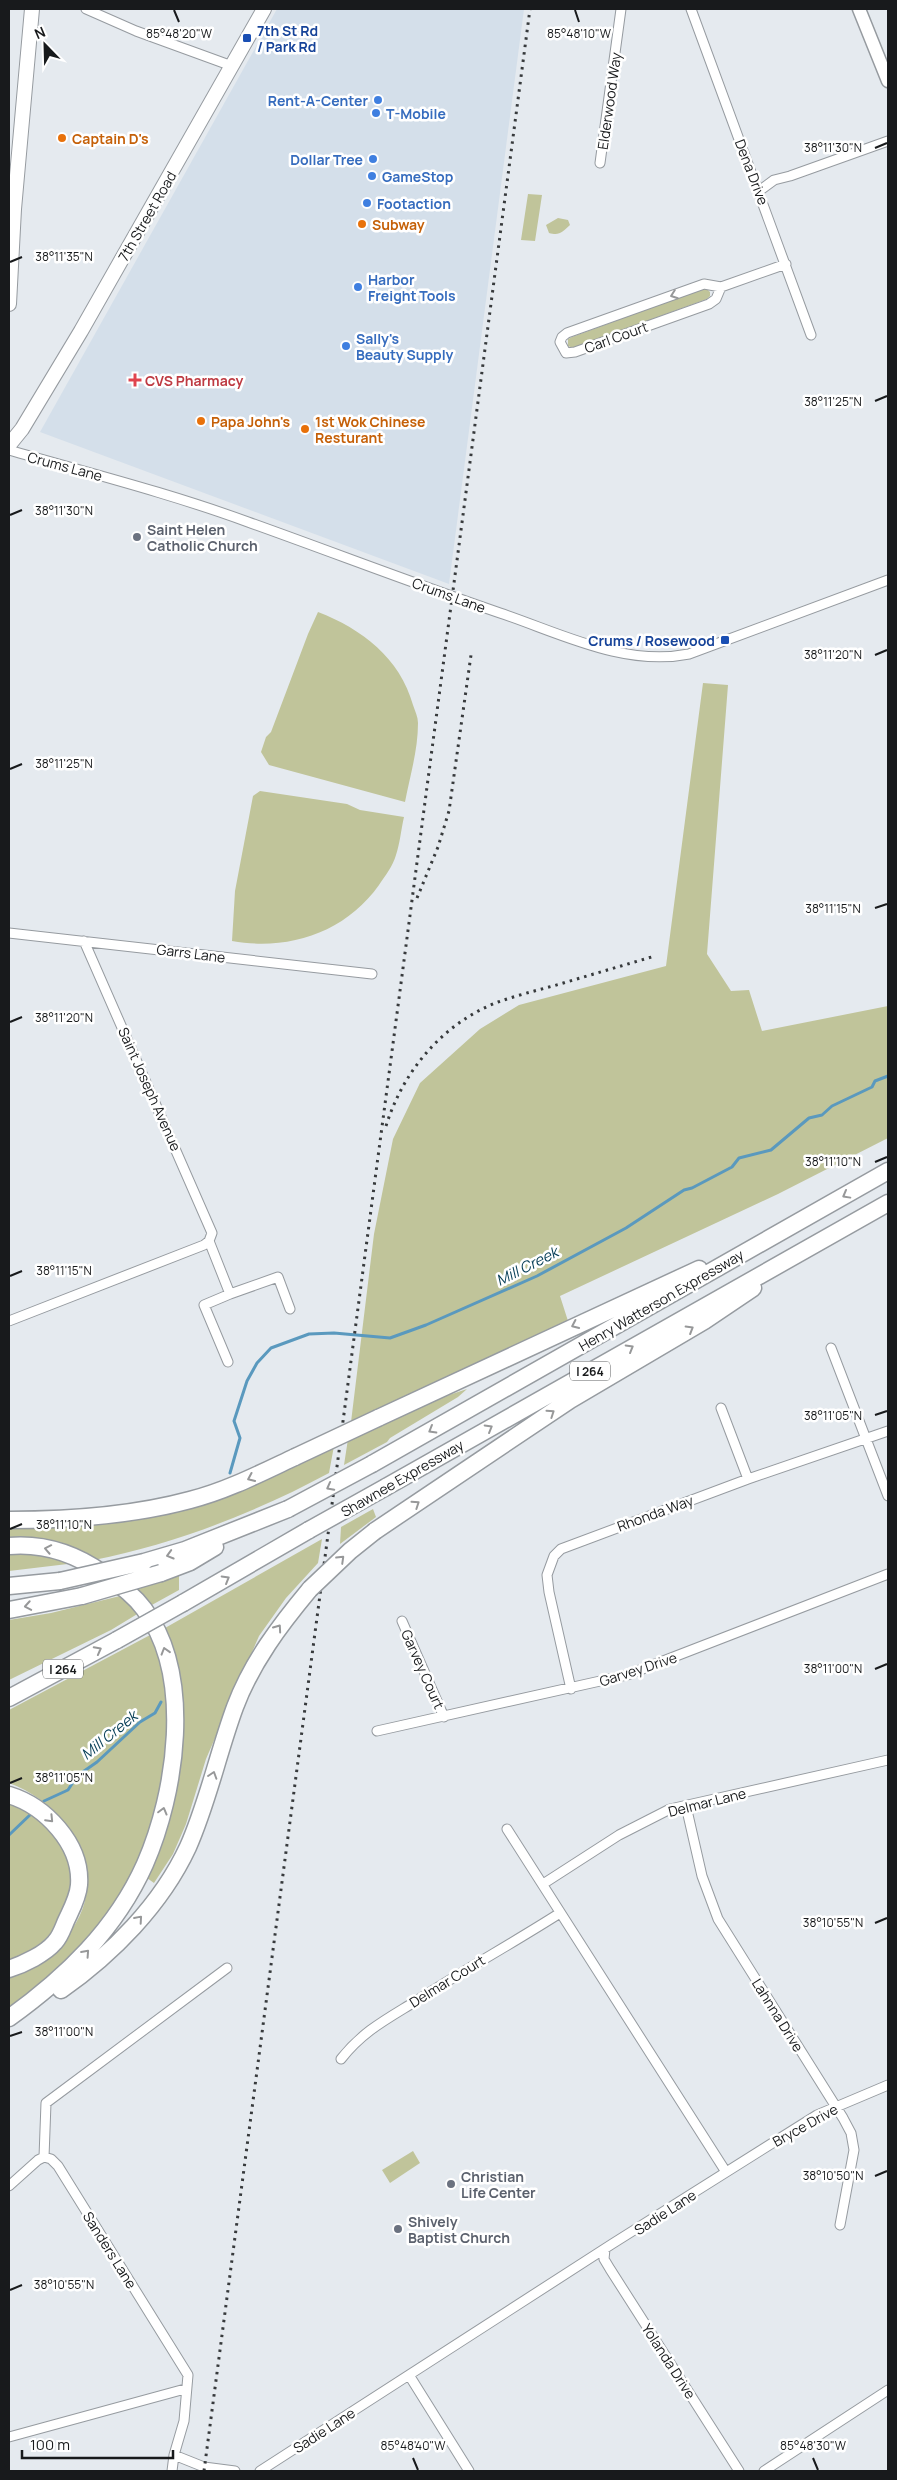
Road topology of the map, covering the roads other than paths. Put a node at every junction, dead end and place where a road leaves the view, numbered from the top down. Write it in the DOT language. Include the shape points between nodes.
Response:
graph roads {
  1 [pos="32,9"];
  2 [pos="86,9"];
  3 [pos="264,9"];
  4 [pos="621,9"];
  5 [pos="692,9"];
  6 [pos="859,9"];
  7 [pos="232,66"];
  8 [pos="888,81"];
  9 [pos="888,141"];
  10 [pos="600,163"];
  11 [pos="759,191"];
  12 [pos="786,264"];
  13 [pos="720,287"];
  14 [pos="9,304"];
  15 [pos="811,335"];
  16 [pos="9,445"];
  17 [pos="9,450"];
  18 [pos="888,580"];
  19 [pos="9,933"];
  20 [pos="84,941"];
  21 [pos="372,974"];
  22 [pos="888,1171"];
  23 [pos="888,1203"];
  24 [pos="210,1239"];
  25 [pos="748,1250"];
  26 [pos="795,1256"];
  27 [pos="230,1294"];
  28 [pos="290,1309"];
  29 [pos="9,1321"];
  30 [pos="831,1348"];
  31 [pos="228,1362"];
  32 [pos="720,1408"];
  33 [pos="888,1431"];
  34 [pos="866,1439"];
  35 [pos="748,1479"];
  36 [pos="888,1496"];
  37 [pos="9,1520"];
  38 [pos="249,1526"];
  39 [pos="9,1546"];
  40 [pos="888,1574"];
  41 [pos="9,1586"];
  42 [pos="9,1610"];
  43 [pos="402,1621"];
  44 [pos="571,1689"];
  45 [pos="9,1698"];
  46 [pos="444,1716"];
  47 [pos="377,1731"];
  48 [pos="888,1760"];
  49 [pos="9,1795"];
  50 [pos="686,1806"];
  51 [pos="506,1829"];
  52 [pos="543,1884"];
  53 [pos="560,1912"];
  54 [pos="227,1968"];
  55 [pos="9,1969"];
  56 [pos="9,2018"];
  57 [pos="9,2028"];
  58 [pos="341,2059"];
  59 [pos="888,2085"];
  60 [pos="836,2106"];
  61 [pos="44,2157"];
  62 [pos="726,2172"];
  63 [pos="9,2186"];
  64 [pos="840,2225"];
  65 [pos="605,2249"];
  66 [pos="409,2376"];
  67 [pos="185,2389"];
  68 [pos="888,2390"];
  69 [pos="9,2437"];
  70 [pos="174,2455"];
  71 [pos="172,2471"];
  72 [pos="235,2471"];
  73 [pos="260,2471"];
  74 [pos="469,2471"];
  75 [pos="739,2471"];
  76 [pos="764,2471"];
  1 -- 14 [label="main road"];
  2 -- 7 [label="street"];
  3 -- 7 [label="main road, 7th Street Road"];
  4 -- 10 [label="street, Elderwood Way"];
  5 -- 11 [label="street, Dena Drive"];
  6 -- 8 [label="main road"];
  7 -- 16 [label="main road, 7th Street Road" via="81,331"];
  9 -- 11 [label="street" via="774,180"];
  11 -- 12 [label="street, Dena Drive"];
  12 -- 13 [label="street, Carl Court"];
  12 -- 15 [label="street, Dena Drive"];
  13 -- 13 [label="street, Carl Court, one-way" via="704,284 567,333 562,337 562,346 566,352 575,352 709,304 719,294"];
  17 -- 18 [label="street, Crums Lane" via="158,491 462,600 637,657 689,654"];
  19 -- 20 [label="street, Garrs Lane"];
  20 -- 21 [label="street, Garrs Lane"];
  20 -- 24 [label="street, Saint Joseph Avenue" via="211,1227"];
  22 -- 25 [label="highway, Henry Watterson Expressway / I 264, one-way"];
  23 -- 26 [label="highway, I 264"];
  24 -- 27 [label="street, Saint Joseph Avenue"];
  24 -- 29 [label="street"];
  25 -- 37 [label="highway, one-way, bridge" via="682,1275 224,1489 157,1508 112,1515"];
  25 -- 38 [label="highway, Henry Watterson Expressway / I 264, one-way, bridge" via="372,1464"];
  45 -- 26 [label="highway, Shawnee Expressway / I 264, one-way, bridge" via="183,1604"];
  57 -- 26 [label="highway, one-way, bridge" via="108,1953 172,1877 197,1823 236,1705 253,1668 284,1620 310,1589 375,1531 570,1400 737,1300"];
  27 -- 28 [label="street" via="278,1277"];
  27 -- 31 [label="street" via="204,1305"];
  30 -- 34 [label="street"];
  32 -- 35 [label="street"];
  33 -- 34 [label="street, Rhonda Way"];
  34 -- 35 [label="street, Rhonda Way"];
  34 -- 36 [label="street"];
  35 -- 44 [label="street, Rhonda Way" via="565,1547 554,1556 547,1575 549,1592"];
  38 -- 41 [label="highway, I 264, one-way, bridge" via="144,1562 60,1581"];
  38 -- 42 [label="highway, one-way, bridge" via="190,1562 161,1573 82,1596"];
  56 -- 39 [label="highway, one-way" via="71,1970 100,1937 136,1880 153,1844 170,1784 174,1729 171,1676 165,1650 145,1609 86,1561 28,1546"];
  40 -- 44 [label="street, Garvey Drive" via="655,1666"];
  43 -- 46 [label="street, Garvey Court"];
  44 -- 46 [label="street, Garvey Drive"];
  46 -- 47 [label="street, Garvey Drive"];
  48 -- 50 [label="street, Delmar Lane"];
  49 -- 55 [label="highway, one-way" via="22,1799 50,1818 75,1856 79,1885 56,1942"];
  50 -- 52 [label="street, Delmar Lane" via="653,1817"];
  50 -- 60 [label="street, Lahnna Drive" via="702,1876 718,1919"];
  51 -- 52 [label="street"];
  52 -- 53 [label="street"];
  53 -- 58 [label="street, Delmar Court" via="361,2036"];
  53 -- 62 [label="street"];
  54 -- 61 [label="street" via="46,2104"];
  59 -- 60 [label="street, Bryce Drive"];
  60 -- 62 [label="street, Bryce Drive"];
  60 -- 64 [label="street, Lahnna Drive" via="851,2133 854,2150"];
  61 -- 63 [label="street"];
  61 -- 67 [label="street, Sanders Lane" via="58,2166 187,2372"];
  62 -- 65 [label="street, Sadie Lane"];
  65 -- 66 [label="street, Sadie Lane"];
  65 -- 75 [label="street, Yolanda Drive" via="604,2259 610,2269"];
  66 -- 73 [label="street, Sadie Lane"];
  66 -- 74 [label="street"];
  67 -- 69 [label="street"];
  67 -- 70 [label="street" via="184,2421"];
  68 -- 76 [label="street"];
  70 -- 71 [label="street"];
  70 -- 72 [label="street" via="204,2467"];
}
